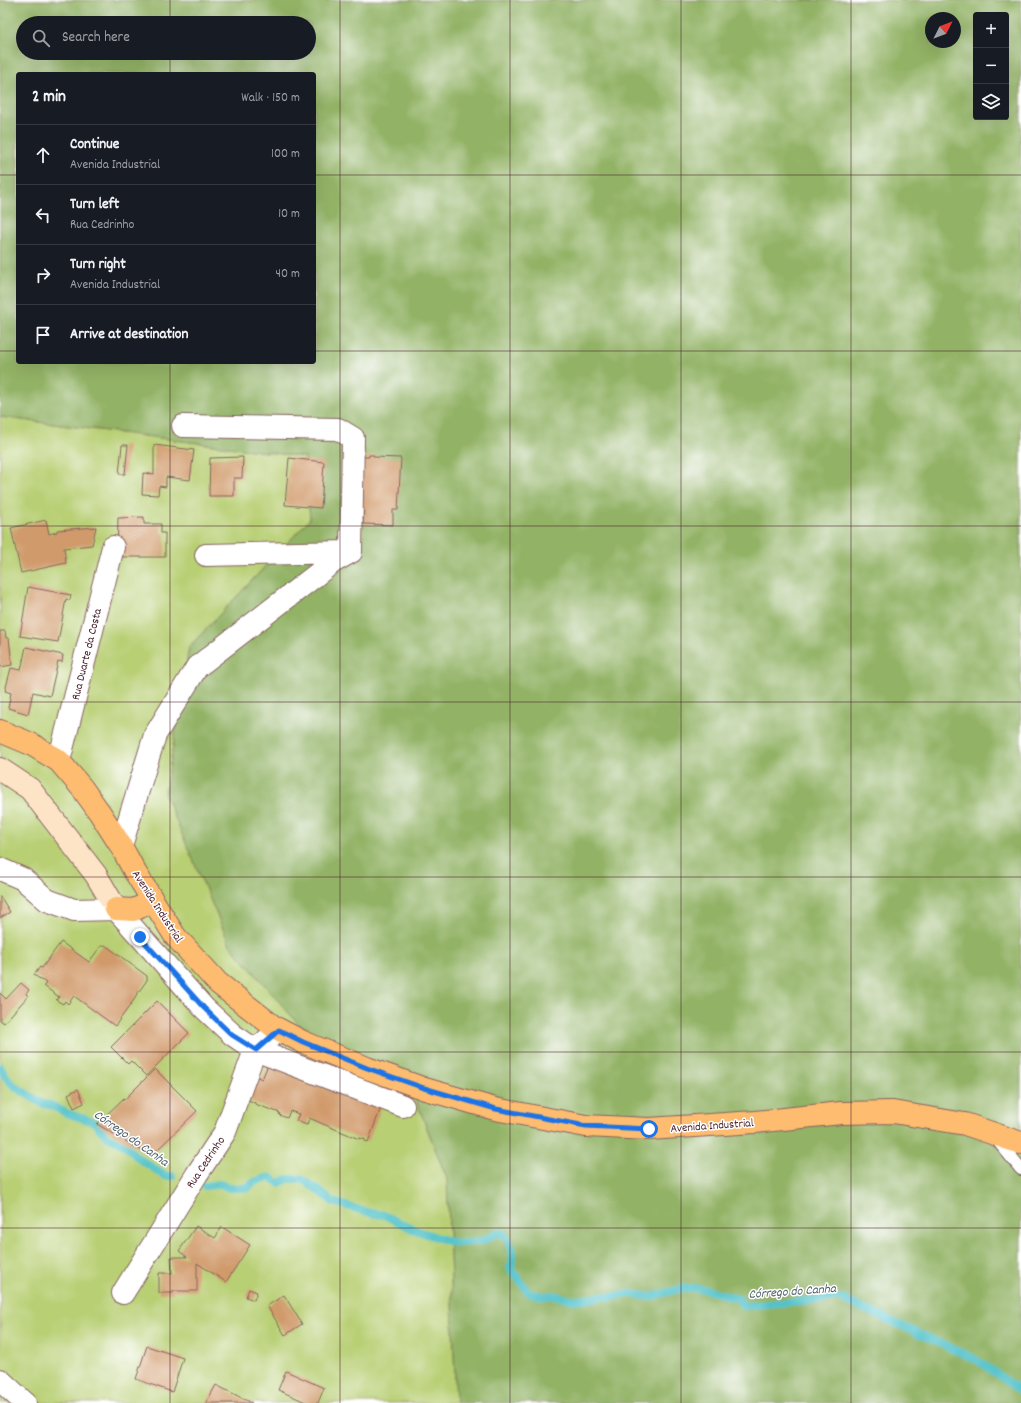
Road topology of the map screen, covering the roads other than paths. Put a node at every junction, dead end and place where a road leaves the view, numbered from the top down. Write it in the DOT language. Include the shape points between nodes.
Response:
graph roads {
  1 [pos="183,426"];
  2 [pos="113,547"];
  3 [pos="351,552"];
  4 [pos="206,555"];
  5 [pos="0,731"];
  6 [pos="59,761"];
  7 [pos="0,769"];
  8 [pos="121,846"];
  9 [pos="0,869"];
  10 [pos="152,901"];
  11 [pos="116,909"];
  12 [pos="279,1030"];
  13 [pos="256,1050"];
  14 [pos="403,1106"];
  15 [pos="992,1133"];
  16 [pos="1021,1143"];
  17 [pos="1021,1169"];
  18 [pos="123,1293"];
  19 [pos="0,1380"];
  20 [pos="25,1403"];
  1 -- 3 [label="street" via="338,429 353,438"];
  2 -- 6 [label="street, Rua Duarte da Costa"];
  3 -- 4 [label="street"];
  3 -- 8 [label="street" via="333,562 197,667 155,735"];
  5 -- 6 [label="main road, Avenida Industrial" via="31,744"];
  6 -- 8 [label="main road, Avenida Industrial" via="82,788"];
  7 -- 11 [label="street" via="30,789 96,875"];
  8 -- 10 [label="main road, Avenida Industrial"];
  9 -- 11 [label="street" via="23,879 47,900 74,910"];
  10 -- 11 [label="main road" via="134,910"];
  10 -- 12 [label="main road, Avenida Industrial" via="175,936 218,983"];
  11 -- 13 [label="street" via="204,1008 232,1035"];
  12 -- 13 [label="street, Rua Cedrinho"];
  12 -- 15 [label="main road, Avenida Industrial" via="367,1068 424,1088 496,1109 586,1126 649,1129 841,1113 894,1112 965,1124"];
  13 -- 14 [label="street"];
  13 -- 18 [label="street, Rua Cedrinho" via="225,1132"];
  15 -- 16 [label="main road, Avenida Industrial"];
  15 -- 17 [label="lane"];
  19 -- 20 [label="street"];
}
